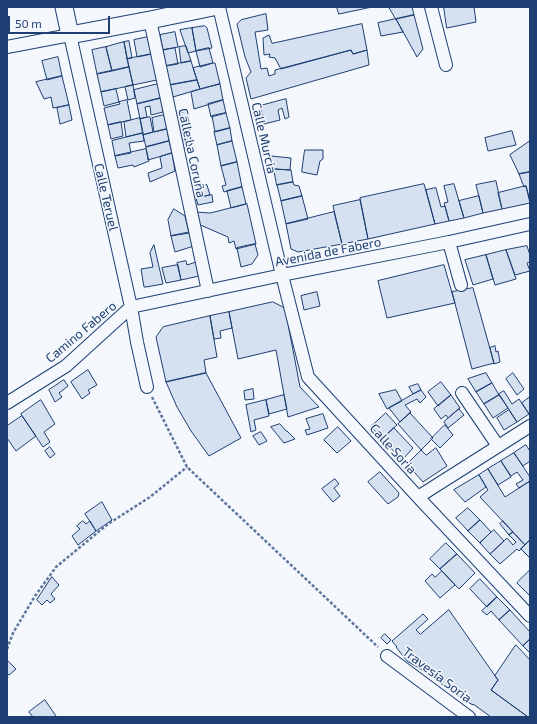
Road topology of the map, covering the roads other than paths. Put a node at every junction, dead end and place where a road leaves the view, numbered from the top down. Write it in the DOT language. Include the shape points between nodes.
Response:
graph roads {
  1 [pos="64,7"];
  2 [pos="213,7"];
  3 [pos="219,7"];
  4 [pos="431,7"];
  5 [pos="150,20"];
  6 [pos="70,35"];
  7 [pos="7,47"];
  8 [pos="446,65"];
  9 [pos="530,224"];
  10 [pos="449,242"];
  11 [pos="282,275"];
  12 [pos="461,285"];
  13 [pos="208,291"];
  14 [pos="131,307"];
  15 [pos="147,387"];
  16 [pos="462,393"];
  17 [pos="7,403"];
  18 [pos="530,426"];
  19 [pos="498,446"];
  20 [pos="418,497"];
  21 [pos="530,616"];
  22 [pos="387,656"];
  23 [pos="469,717"];
  1 -- 6 [label="street, Calle Teruel"];
  2 -- 5 [label="street"];
  3 -- 11 [label="street, Calle Murcia"];
  4 -- 8 [label="street"];
  5 -- 6 [label="street"];
  5 -- 13 [label="street, Calle La Coruña"];
  6 -- 7 [label="street"];
  6 -- 14 [label="street, Calle Teruel"];
  9 -- 10 [label="street, Avenida de Fabero"];
  10 -- 11 [label="street, Avenida de Fabero"];
  10 -- 12 [label="street"];
  11 -- 13 [label="street, Avenida de Fabero"];
  11 -- 20 [label="street, Calle Soria" via="308,377"];
  13 -- 14 [label="street, Avenida de Fabero"];
  14 -- 15 [label="street, Calle Teruel"];
  14 -- 17 [label="street, Camino Fabero" via="66,366"];
  16 -- 19 [label="street"];
  18 -- 19 [label="street"];
  19 -- 20 [label="street"];
  20 -- 21 [label="street, Calle Soria"];
  22 -- 23 [label="street, Travesía Soria"];
}
